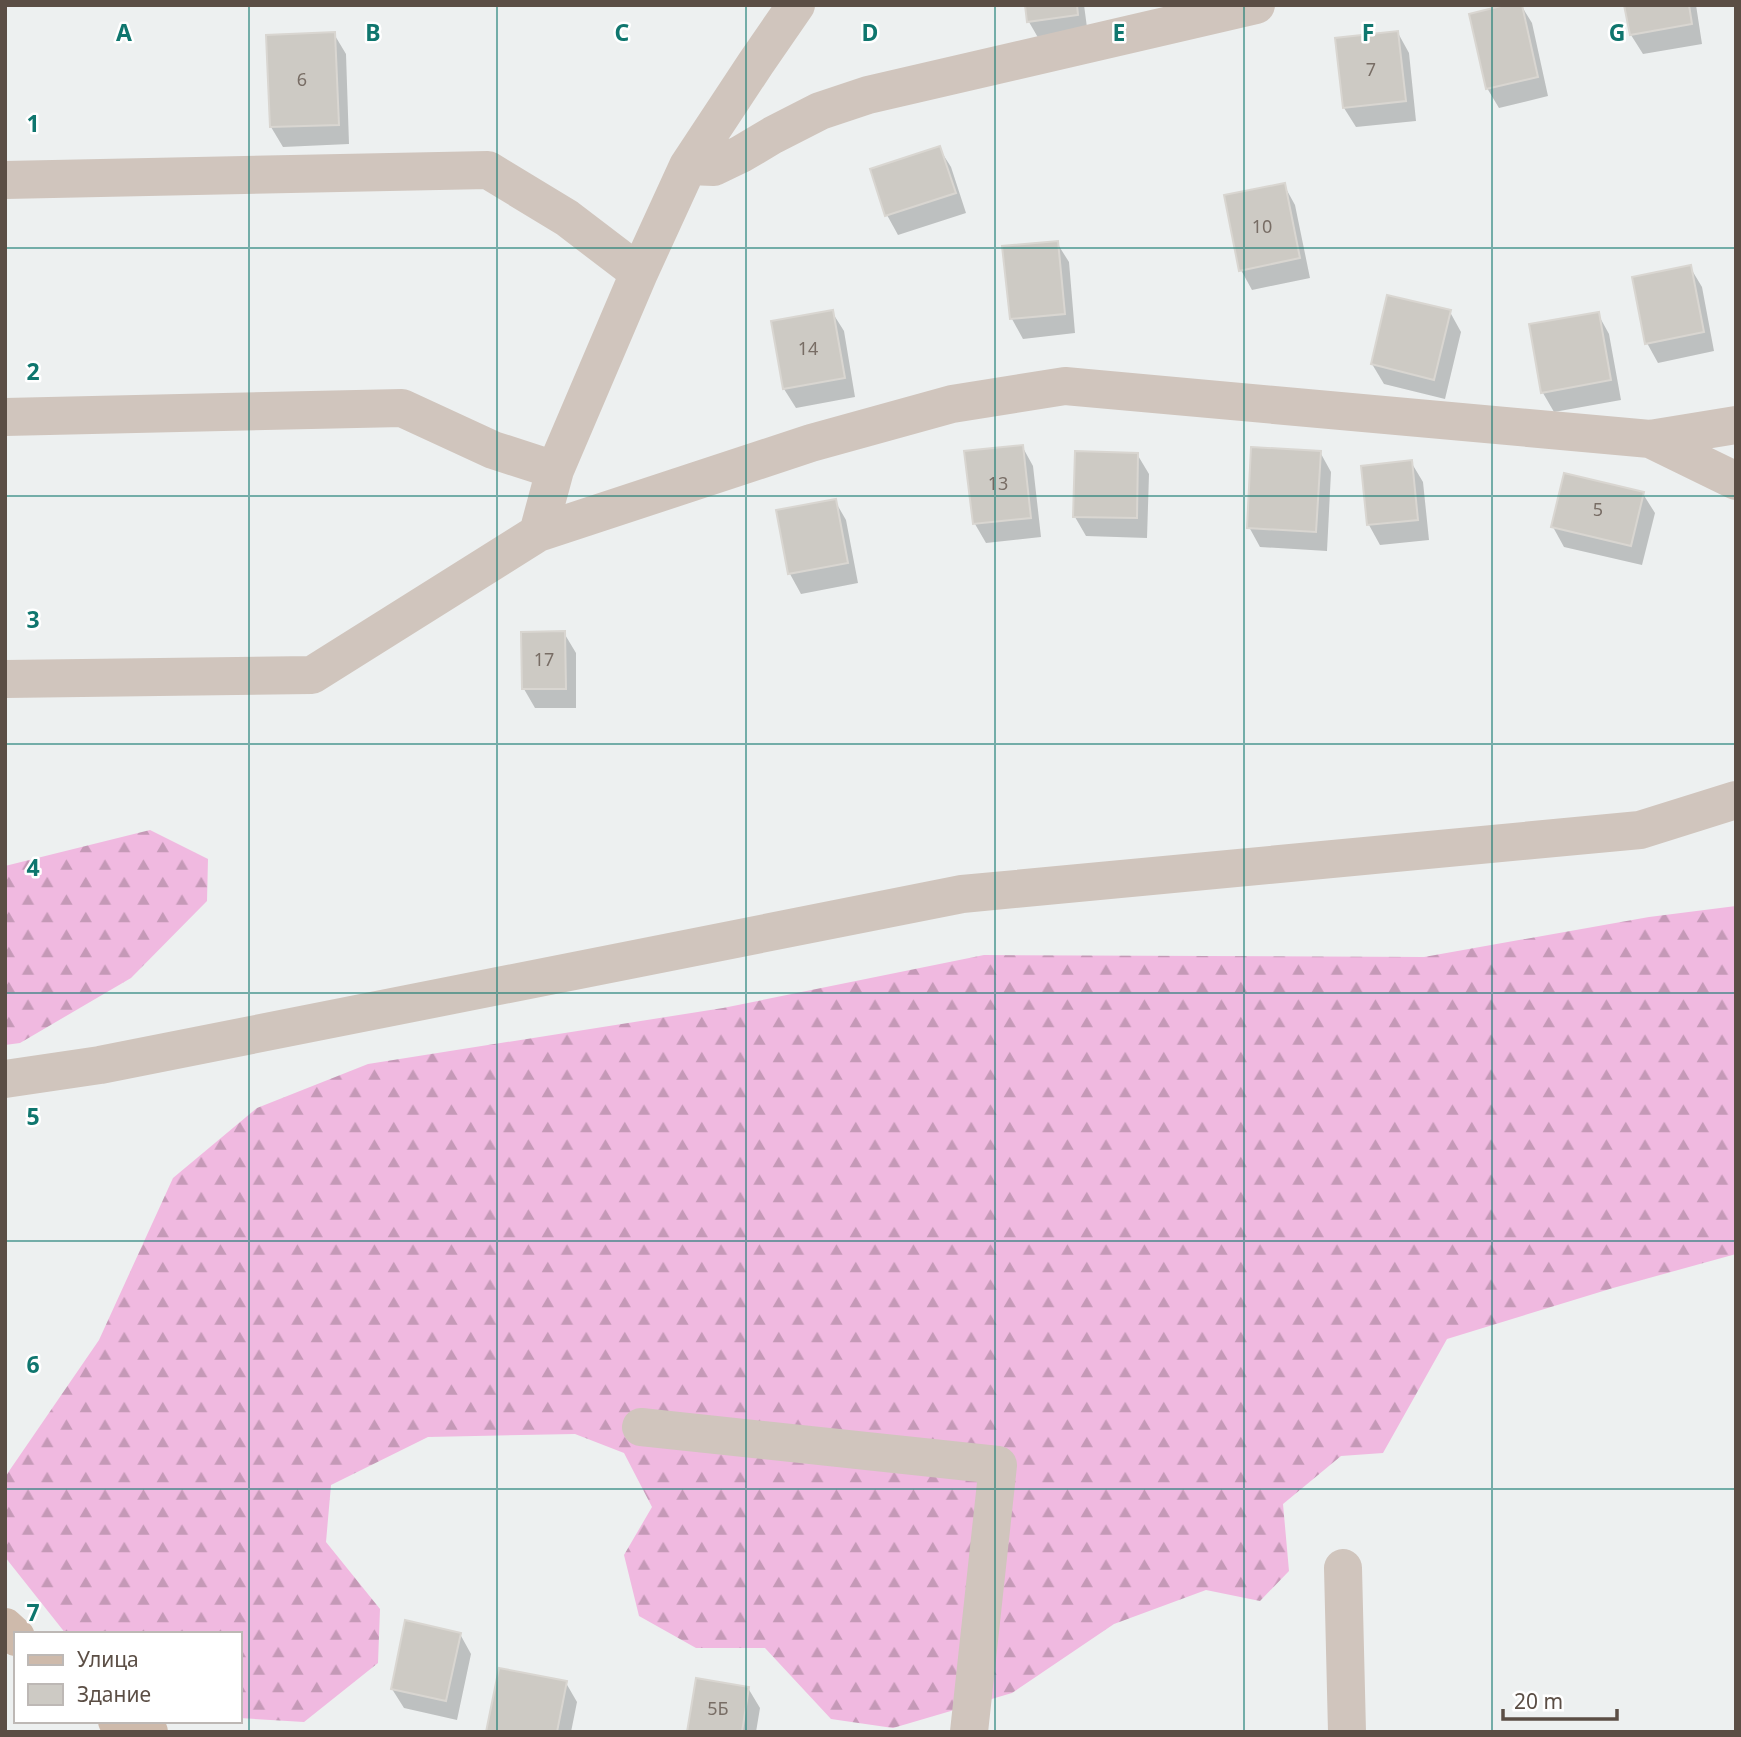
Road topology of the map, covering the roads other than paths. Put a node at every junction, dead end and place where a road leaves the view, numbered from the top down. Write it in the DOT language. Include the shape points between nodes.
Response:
graph roads {
  1 [pos="796,5"];
  2 [pos="1256,5"];
  3 [pos="688,166"];
  4 [pos="5,180"];
  5 [pos="639,273"];
  6 [pos="5,416"];
  7 [pos="1736,425"];
  8 [pos="1650,439"];
  9 [pos="555,470"];
  10 [pos="1736,481"];
  11 [pos="538,533"];
  12 [pos="5,679"];
  13 [pos="1736,800"];
  14 [pos="5,1079"];
  15 [pos="641,1427"];
  16 [pos="1343,1569"];
  17 [pos="123,1723"];
  18 [pos="149,1732"];
  19 [pos="969,1732"];
  20 [pos="1347,1732"];
  1 -- 3 [label="street"];
  2 -- 3 [label="street" via="868,95 820,111 714,167"];
  3 -- 5 [label="street"];
  4 -- 5 [label="street" via="488,170 567,218"];
  5 -- 9 [label="street"];
  6 -- 9 [label="street" via="402,408 493,450"];
  7 -- 8 [label="street"];
  8 -- 10 [label="street"];
  8 -- 11 [label="street" via="1065,386 952,404 811,443"];
  9 -- 11 [label="street"];
  11 -- 12 [label="street" via="312,675"];
  13 -- 14 [label="street" via="1640,830 962,894 100,1065"];
  15 -- 19 [label="street" via="998,1465"];
  16 -- 20 [label="street"];
  17 -- 18 [label="main road"];
}
